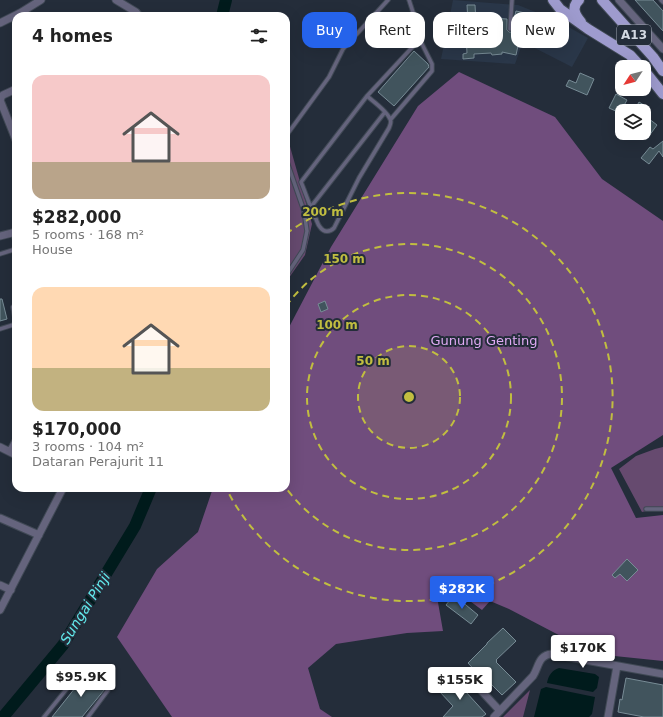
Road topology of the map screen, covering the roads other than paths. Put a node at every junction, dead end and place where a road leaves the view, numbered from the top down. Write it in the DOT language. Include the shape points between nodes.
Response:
graph roads {
  1 [pos="41,0"];
  2 [pos="116,0"];
  3 [pos="388,0"];
  4 [pos="409,0"];
  5 [pos="512,0"];
  6 [pos="553,0"];
  7 [pos="579,0"];
  8 [pos="595,0"];
  9 [pos="619,0"];
  10 [pos="605,3"];
  11 [pos="22,12"];
  12 [pos="136,12"];
  13 [pos="413,12"];
  14 [pos="12,17"];
  15 [pos="0,23"];
  16 [pos="510,29"];
  17 [pos="588,29"];
  18 [pos="412,48"];
  19 [pos="424,48"];
  20 [pos="663,50"];
  21 [pos="635,60"];
  22 [pos="663,71"];
  23 [pos="651,79"];
  24 [pos="12,91"];
  25 [pos="663,94"];
  26 [pos="367,96"];
  27 [pos="0,100"];
  28 [pos="385,112"];
  29 [pos="390,119"];
  30 [pos="12,130"];
  31 [pos="290,131"];
  32 [pos="290,171"];
  33 [pos="310,208"];
  34 [pos="12,234"];
  35 [pos="0,236"];
  36 [pos="12,251"];
  37 [pos="0,254"];
  38 [pos="290,270"];
  39 [pos="12,325"];
  40 [pos="0,329"];
  41 [pos="0,447"];
  42 [pos="12,453"];
  43 [pos="61,492"];
  44 [pos="663,508"];
  45 [pos="646,509"];
  46 [pos="0,518"];
  47 [pos="38,535"];
  48 [pos="0,585"];
  49 [pos="11,590"];
  50 [pos="0,610"];
  51 [pos="618,666"];
  52 [pos="663,674"];
  53 [pos="476,685"];
  54 [pos="500,711"];
  55 [pos="44,717"];
  56 [pos="88,717"];
  57 [pos="494,717"];
  58 [pos="608,717"];
  1 -- 11 [label="street"];
  2 -- 12 [label="street"];
  3 -- 31 [label="lane" via="343,49 329,77"];
  4 -- 13 [label="lane"];
  5 -- 16 [label="lane"];
  6 -- 17 [label="main road, A13"];
  7 -- 17 [label="main road" via="574,9 576,17"];
  8 -- 10 [label="main road"];
  9 -- 20 [label="street"];
  10 -- 22 [label="main road, A13"];
  14 -- 15 [label="street"];
  17 -- 21 [label="main road, A13"];
  18 -- 26 [label="lane"];
  19 -- 29 [label="lane" via="432,64 432,71"];
  23 -- 25 [label="main road"];
  24 -- 27 [label="street"];
  26 -- 28 [label="lane"];
  26 -- 33 [label="lane" via="301,182"];
  27 -- 30 [label="street"];
  28 -- 29 [label="lane"];
  28 -- 33 [label="lane"];
  29 -- 33 [label="lane" via="389,128 359,178 334,228 328,231 320,228"];
  32 -- 38 [label="lane" via="308,231 303,250"];
  34 -- 35 [label="street"];
  36 -- 37 [label="lane"];
  39 -- 40 [label="lane"];
  41 -- 42 [label="street"];
  43 -- 47 [label="street"];
  44 -- 45 [label="lane"];
  46 -- 47 [label="street"];
  47 -- 49 [label="street"];
  48 -- 49 [label="street"];
  49 -- 50 [label="street"];
  51 -- 52 [label="street"];
  51 -- 54 [label="street" via="552,654 544,656 533,676"];
  51 -- 58 [label="street"];
  53 -- 54 [label="street"];
  54 -- 57 [label="street"];
  55 -- 56 [label="lane" via="87,667 92,668 108,686 108,690"];
}
